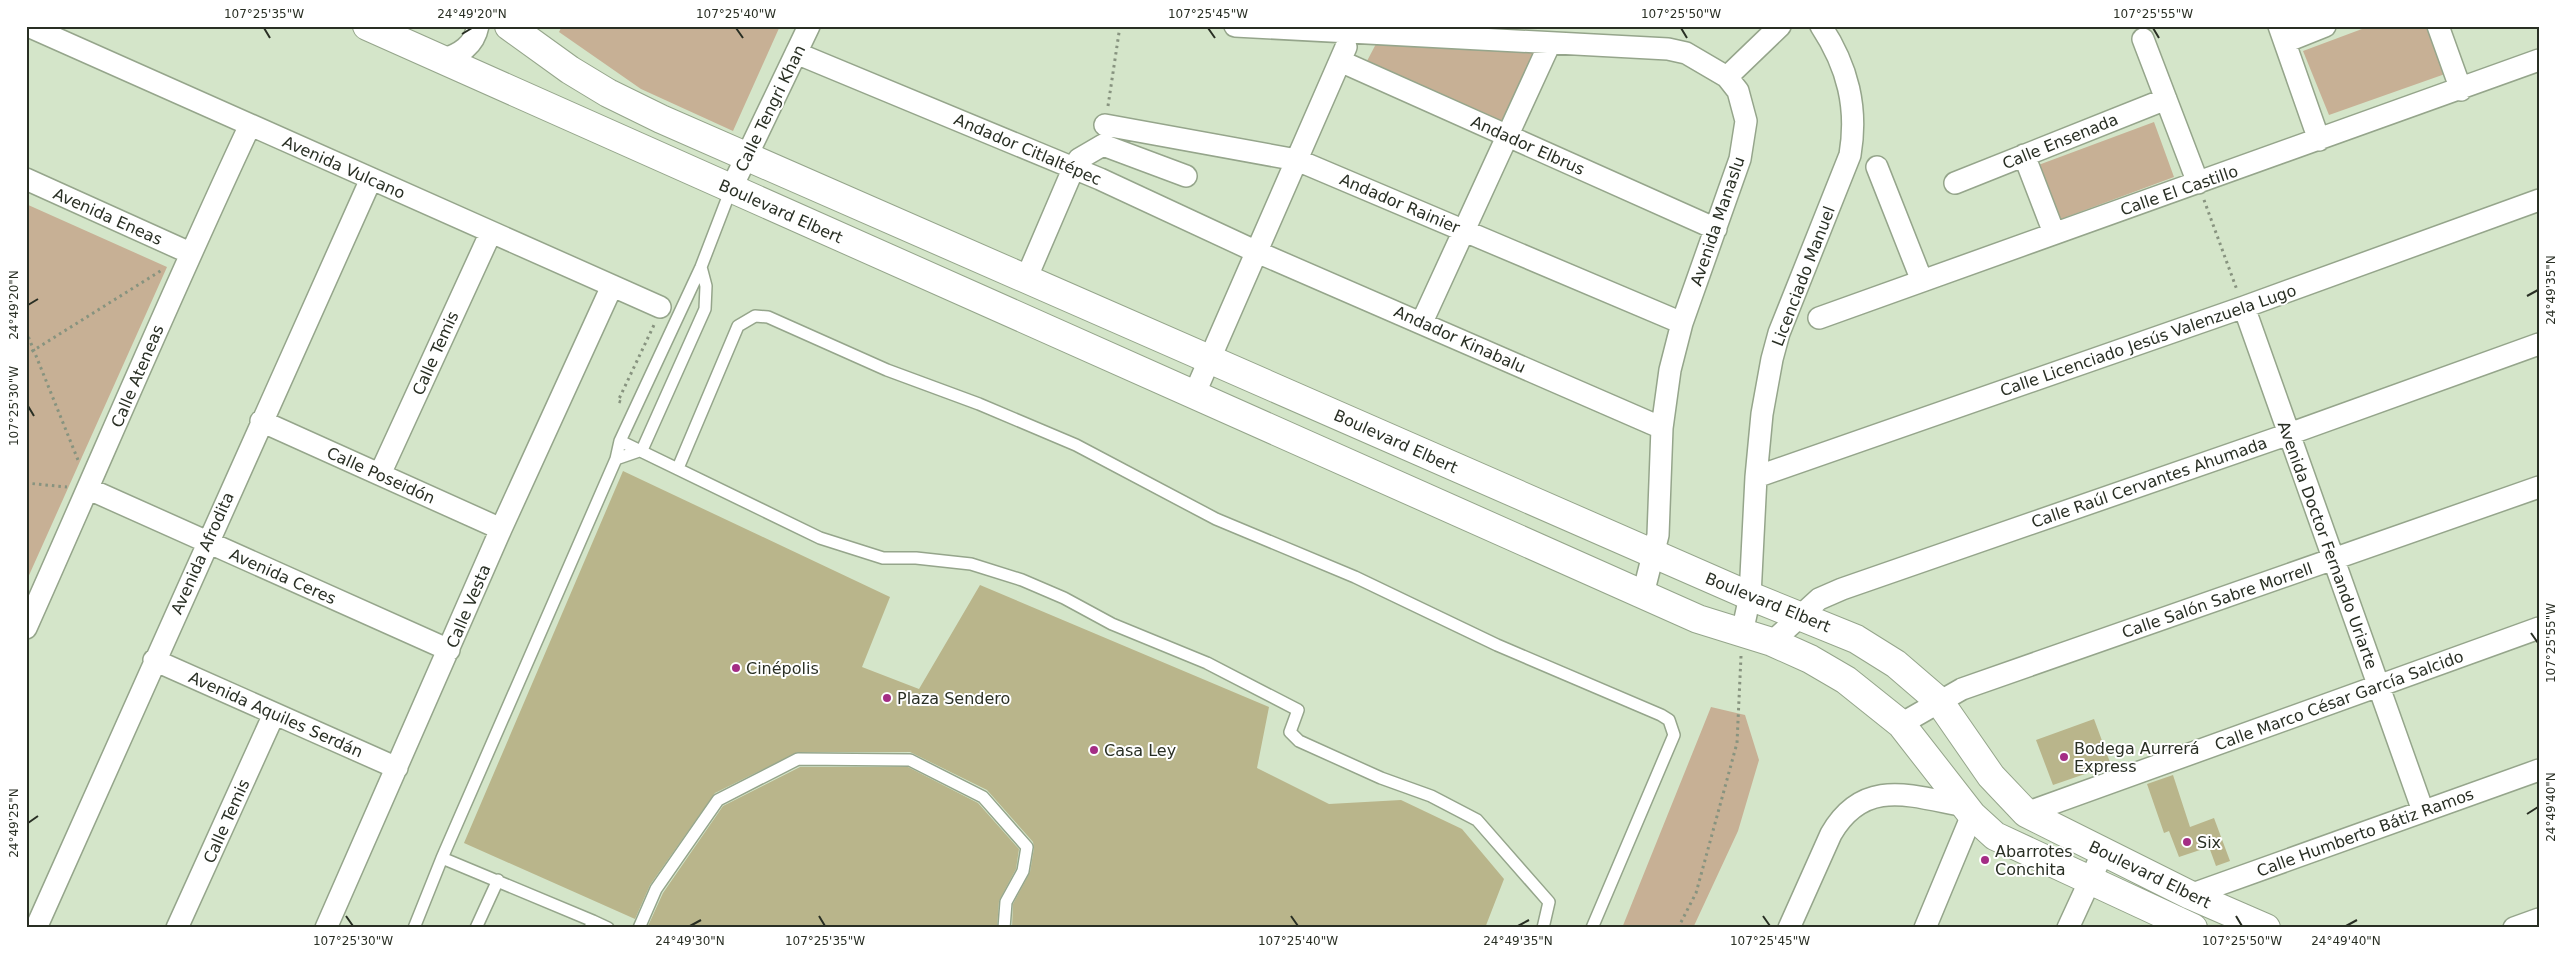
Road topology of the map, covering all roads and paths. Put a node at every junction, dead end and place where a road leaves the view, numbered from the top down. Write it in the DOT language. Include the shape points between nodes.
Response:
graph roads {
  1 [pos="28,26"];
  2 [pos="367,26"];
  3 [pos="478,26"];
  4 [pos="509,26"];
  5 [pos="809,26"];
  6 [pos="1120,26"];
  7 [pos="1235,26"];
  8 [pos="1780,26"];
  9 [pos="1821,26"];
  10 [pos="2325,26"];
  11 [pos="2438,26"];
  12 [pos="1353,30"];
  13 [pos="2282,34"];
  14 [pos="2143,39"];
  15 [pos="1550,43"];
  16 [pos="796,53"];
  17 [pos="442,60"];
  18 [pos="2539,60"];
  19 [pos="1340,61"];
  20 [pos="1727,77"];
  21 [pos="2461,90"];
  22 [pos="2166,99"];
  23 [pos="250,125"];
  24 [pos="1105,125"];
  25 [pos="1508,136"];
  26 [pos="2319,140"];
  27 [pos="2024,155"];
  28 [pos="745,156"];
  29 [pos="1297,160"];
  30 [pos="1074,167"];
  31 [pos="1877,167"];
  32 [pos="1186,176"];
  33 [pos="26,179"];
  34 [pos="371,179"];
  35 [pos="1955,183"];
  36 [pos="2198,183"];
  37 [pos="731,189"];
  38 [pos="2539,200"];
  39 [pos="1716,229"];
  40 [pos="1464,230"];
  41 [pos="490,232"];
  42 [pos="2054,233"];
  43 [pos="1256,252"];
  44 [pos="190,253"];
  45 [pos="701,267"];
  46 [pos="1026,279"];
  47 [pos="1922,281"];
  48 [pos="612,286"];
  49 [pos="660,307"];
  50 [pos="2244,308"];
  51 [pos="1819,318"];
  52 [pos="1422,322"];
  53 [pos="1682,323"];
  54 [pos="26,330"];
  55 [pos="2539,344"];
  56 [pos="34,350"];
  57 [pos="26,355"];
  58 [pos="1210,360"];
  59 [pos="1194,395"];
  60 [pos="621,402"];
  61 [pos="261,421"];
  62 [pos="1662,428"];
  63 [pos="2289,434"];
  64 [pos="620,440"];
  65 [pos="642,450"];
  66 [pos="616,459"];
  67 [pos="678,468"];
  68 [pos="380,474"];
  69 [pos="1756,477"];
  70 [pos="26,483"];
  71 [pos="2539,487"];
  72 [pos="89,489"];
  73 [pos="501,529"];
  74 [pos="207,542"];
  75 [pos="1654,554"];
  76 [pos="2334,559"];
  77 [pos="1643,594"];
  78 [pos="1750,596"];
  79 [pos="31,606"];
  80 [pos="1802,616"];
  81 [pos="26,628"];
  82 [pos="2539,628"];
  83 [pos="1742,633"];
  84 [pos="1772,642"];
  85 [pos="449,650"];
  86 [pos="154,660"];
  87 [pos="2378,686"];
  88 [pos="1939,701"];
  89 [pos="274,714"];
  90 [pos="1901,724"];
  91 [pos="397,768"];
  92 [pos="2539,770"];
  93 [pos="1968,810"];
  94 [pos="2424,811"];
  95 [pos="2026,813"];
  96 [pos="2103,852"];
  97 [pos="442,858"];
  98 [pos="498,880"];
  99 [pos="2090,880"];
  100 [pos="2190,895"];
  101 [pos="2539,919"];
  102 [pos="591,924"];
  103 [pos="36,928"];
  104 [pos="178,928"];
  105 [pos="326,928"];
  106 [pos="414,928"];
  107 [pos="476,928"];
  108 [pos="608,928"];
  109 [pos="639,928"];
  110 [pos="1004,928"];
  111 [pos="1543,928"];
  112 [pos="1592,928"];
  113 [pos="1678,928"];
  114 [pos="1789,928"];
  115 [pos="1925,928"];
  116 [pos="2068,928"];
  117 [pos="2193,928"];
  118 [pos="2266,928"];
  119 [pos="2514,928"];
  1 -- 23 [label="street, Avenida Vulcano"];
  2 -- 17 [label="street, Boulevard Elbert"];
  3 -- 17 [label="street" via="469,46"];
  4 -- 28 [label="street, Boulevard Elbert" via="608,93"];
  5 -- 16 [label="street, Calle Tengri Khan"];
  6 -- 24 [label="path"];
  7 -- 12 [label="street, Avenida Manaslu"];
  8 -- 20 [label="street"];
  9 -- 69 [label="street, Licenciado Manuel" via="1852,94 1854,132 1850,155 1777,342 1762,414"];
  10 -- 13 [label="street"];
  11 -- 21 [label="street"];
  12 -- 15 [label="street, Avenida Manaslu"];
  12 -- 19 [label="street"];
  13 -- 26 [label="street"];
  14 -- 22 [label="street"];
  15 -- 20 [label="street, Avenida Manaslu" via="1668,49 1686,53"];
  15 -- 25 [label="street"];
  16 -- 28 [label="street, Calle Tengri Khan"];
  16 -- 30 [label="street, Andador Citlaltépec"];
  17 -- 37 [label="street, Boulevard Elbert"];
  18 -- 21 [label="street, Calle El Castillo"];
  19 -- 25 [label="street, Andador Elbrus"];
  19 -- 29 [label="street"];
  20 -- 39 [label="street, Avenida Manaslu" via="1738,91 1746,121 1740,159"];
  21 -- 26 [label="street, Calle El Castillo"];
  22 -- 27 [label="street, Calle Ensenada"];
  22 -- 36 [label="street"];
  23 -- 34 [label="street, Avenida Vulcano"];
  23 -- 44 [label="street, Calle Ateneas"];
  24 -- 29 [label="street, Andador Rainier"];
  25 -- 39 [label="street, Andador Elbrus"];
  25 -- 40 [label="street"];
  26 -- 36 [label="street, Calle El Castillo"];
  27 -- 35 [label="street, Calle Ensenada"];
  27 -- 42 [label="street"];
  28 -- 37 [label="street, Calle Tengri Khan"];
  28 -- 46 [label="street, Boulevard Elbert"];
  29 -- 40 [label="street, Andador Rainier"];
  29 -- 43 [label="street"];
  30 -- 32 [label="street" via="1079,159 1103,145"];
  30 -- 43 [label="street, Andador Citlaltépec"];
  30 -- 46 [label="street"];
  31 -- 47 [label="street"];
  33 -- 44 [label="street, Avenida Eneas"];
  34 -- 41 [label="street, Avenida Vulcano"];
  34 -- 61 [label="street, Avenida Afrodita"];
  36 -- 42 [label="street, Calle El Castillo"];
  36 -- 50 [label="path"];
  37 -- 45 [label="lane"];
  37 -- 59 [label="street, Boulevard Elbert"];
  38 -- 50 [label="street, Calle Licenciado Jesús Valenzuela Lugo"];
  39 -- 53 [label="street, Avenida Manaslu"];
  40 -- 52 [label="street"];
  40 -- 53 [label="street, Andador Rainier"];
  41 -- 48 [label="street, Avenida Vulcano"];
  41 -- 68 [label="street, Calle Temis"];
  42 -- 47 [label="street, Calle El Castillo"];
  43 -- 52 [label="street, Andador Kinabalu"];
  43 -- 58 [label="street"];
  44 -- 56 [label="path"];
  44 -- 72 [label="street, Calle Ateneas"];
  45 -- 64 [label="lane"];
  45 -- 65 [label="lane" via="706,286 705,309"];
  46 -- 58 [label="street, Boulevard Elbert"];
  47 -- 51 [label="street, Calle El Castillo"];
  48 -- 49 [label="street, Avenida Vulcano"];
  48 -- 73 [label="street, Calle Vesta"];
  49 -- 60 [label="path" via="618,401"];
  50 -- 63 [label="street, Avenida Doctor Fernando Uriarte"];
  50 -- 69 [label="street, Calle Licenciado Jesús Valenzuela Lugo"];
  52 -- 62 [label="street, Andador Kinabalu"];
  53 -- 62 [label="street, Avenida Manaslu" via="1670,370"];
  54 -- 56 [label="path"];
  55 -- 63 [label="street, Calle Raúl Cervantes Ahumada"];
  56 -- 57 [label="path"];
  56 -- 72 [label="path"];
  58 -- 59 [label="street"];
  58 -- 75 [label="street, Boulevard Elbert"];
  59 -- 77 [label="street, Boulevard Elbert"];
  61 -- 68 [label="street, Calle Poseidón"];
  61 -- 74 [label="street, Avenida Afrodita"];
  62 -- 75 [label="street, Avenida Manaslu" via="1658,535"];
  63 -- 76 [label="street, Avenida Doctor Fernando Uriarte"];
  63 -- 80 [label="street, Calle Raúl Cervantes Ahumada" via="1842,589 1819,599"];
  64 -- 65 [label="lane"];
  64 -- 66 [label="lane"];
  65 -- 66 [label="lane"];
  65 -- 67 [label="lane"];
  66 -- 97 [label="lane"];
  67 -- 111 [label="lane" via="820,538 867,554 971,564 1022,580 1112,624 1251,684 1298,710 1290,732 1299,741 1381,778 1431,796 1477,820 1549,902"];
  67 -- 112 [label="lane" via="738,326 755,316 768,317 887,370 979,404 1076,446 1216,518 1661,715 1669,720 1674,735"];
  68 -- 73 [label="street, Calle Poseidón"];
  69 -- 78 [label="street, Licenciado Manuel"];
  70 -- 72 [label="path"];
  71 -- 76 [label="street, Calle Salón Sabre Morrell"];
  72 -- 74 [label="street, Avenida Ceres"];
  72 -- 79 [label="street, Calle Ateneas"];
  73 -- 85 [label="street, Calle Vesta"];
  74 -- 85 [label="street, Avenida Ceres"];
  74 -- 86 [label="street, Avenida Afrodita"];
  75 -- 77 [label="street, Avenida Manaslu"];
  75 -- 78 [label="street, Boulevard Elbert"];
  76 -- 87 [label="street, Avenida Doctor Fernando Uriarte"];
  76 -- 88 [label="street, Calle Salón Sabre Morrell" via="1983,681"];
  77 -- 83 [label="street, Boulevard Elbert" via="1698,619"];
  78 -- 80 [label="street, Boulevard Elbert"];
  78 -- 83 [label="street, Licenciado Manuel"];
  79 -- 81 [label="street, Calle Ateneas"];
  80 -- 84 [label="street, Calle Raúl Cervantes Ahumada"];
  80 -- 88 [label="street, Boulevard Elbert" via="1876,650"];
  82 -- 87 [label="street, Calle Marco César García Salcido"];
  83 -- 84 [label="street, Boulevard Elbert"];
  83 -- 113 [label="path" via="1737,743 1696,893"];
  84 -- 90 [label="street, Boulevard Elbert" via="1846,680"];
  85 -- 91 [label="street, Calle Vesta"];
  86 -- 89 [label="street, Avenida Aquiles Serdán"];
  86 -- 103 [label="street, Avenida Afrodita"];
  87 -- 94 [label="street, Avenida Doctor Fernando Uriarte"];
  87 -- 95 [label="street, Calle Marco César García Salcido"];
  88 -- 90 [label="street, Calle Salón Sabre Morrell"];
  88 -- 95 [label="street, Boulevard Elbert" via="1992,776"];
  89 -- 91 [label="street, Avenida Aquiles Serdán"];
  89 -- 104 [label="street, Calle Temis"];
  90 -- 93 [label="street, Boulevard Elbert"];
  91 -- 105 [label="street, Calle Vesta"];
  92 -- 94 [label="street, Calle Humberto Bátiz Ramos"];
  93 -- 99 [label="street, Boulevard Elbert" via="1995,836"];
  93 -- 114 [label="street" via="1890,794 1862,801 1850,808 1831,834"];
  93 -- 115 [label="street"];
  94 -- 100 [label="street, Calle Humberto Bátiz Ramos"];
  95 -- 96 [label="street, Boulevard Elbert"];
  96 -- 99 [label="street"];
  96 -- 100 [label="street, Boulevard Elbert"];
  97 -- 98 [label="lane"];
  97 -- 106 [label="lane"];
  98 -- 102 [label="lane"];
  98 -- 107 [label="lane"];
  99 -- 116 [label="street"];
  99 -- 117 [label="street, Boulevard Elbert"];
  100 -- 118 [label="street, Boulevard Elbert"];
  101 -- 119 [label="street"];
  102 -- 108 [label="lane"];
  109 -- 110 [label="lane" via="656,889 718,800 798,759 910,760 983,797 1027,847 1023,871 1006,902"];
}
